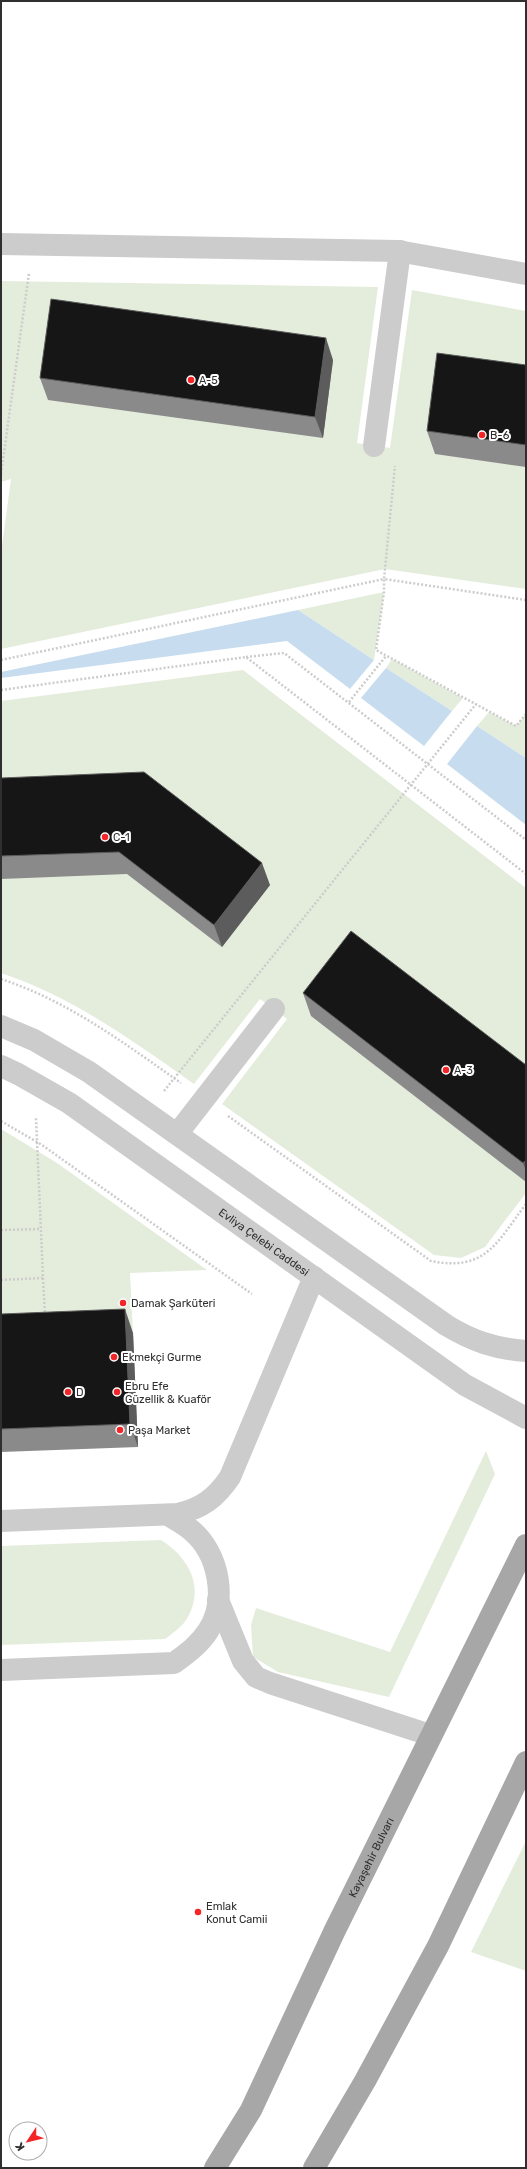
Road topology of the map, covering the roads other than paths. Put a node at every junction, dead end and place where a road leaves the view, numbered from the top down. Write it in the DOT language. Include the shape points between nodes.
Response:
graph roads {
  1 [pos="1,244"];
  2 [pos="400,251"];
  3 [pos="526,274"];
  4 [pos="374,446"];
  5 [pos="274,1009"];
  6 [pos="1,1026"];
  7 [pos="1,1066"];
  8 [pos="177,1134"];
  9 [pos="314,1277"];
  10 [pos="526,1350"];
  11 [pos="526,1418"];
  12 [pos="168,1515"];
  13 [pos="1,1521"];
  14 [pos="526,1545"];
  15 [pos="218,1600"];
  16 [pos="1,1670"];
  17 [pos="430,1735"];
  18 [pos="526,1762"];
  19 [pos="215,2168"];
  20 [pos="314,2168"];
  1 -- 2 [label="street"];
  2 -- 3 [label="street"];
  2 -- 4 [label="street"];
  5 -- 8 [label="street"];
  6 -- 8 [label="street" via="34,1040 83,1068"];
  7 -- 9 [label="street, Evliya Çelebi Caddesi" via="69,1103"];
  8 -- 10 [label="street" via="446,1326 486,1345"];
  9 -- 11 [label="street, Evliya Çelebi Caddesi" via="466,1386"];
  9 -- 12 [label="street" via="230,1477 222,1490 209,1502 194,1510"];
  12 -- 13 [label="street"];
  12 -- 15 [label="street" via="192,1531 206,1547 220,1587"];
  14 -- 17 [label="main road, Kayaşehir Bulvarı"];
  15 -- 16 [label="street" via="208,1631 195,1646 174,1663"];
  15 -- 17 [label="street" via="243,1661 256,1676 270,1683"];
  17 -- 19 [label="main road, Kayaşehir Bulvarı" via="251,2110"];
  18 -- 20 [label="main road" via="438,1946 365,2081"];
}
